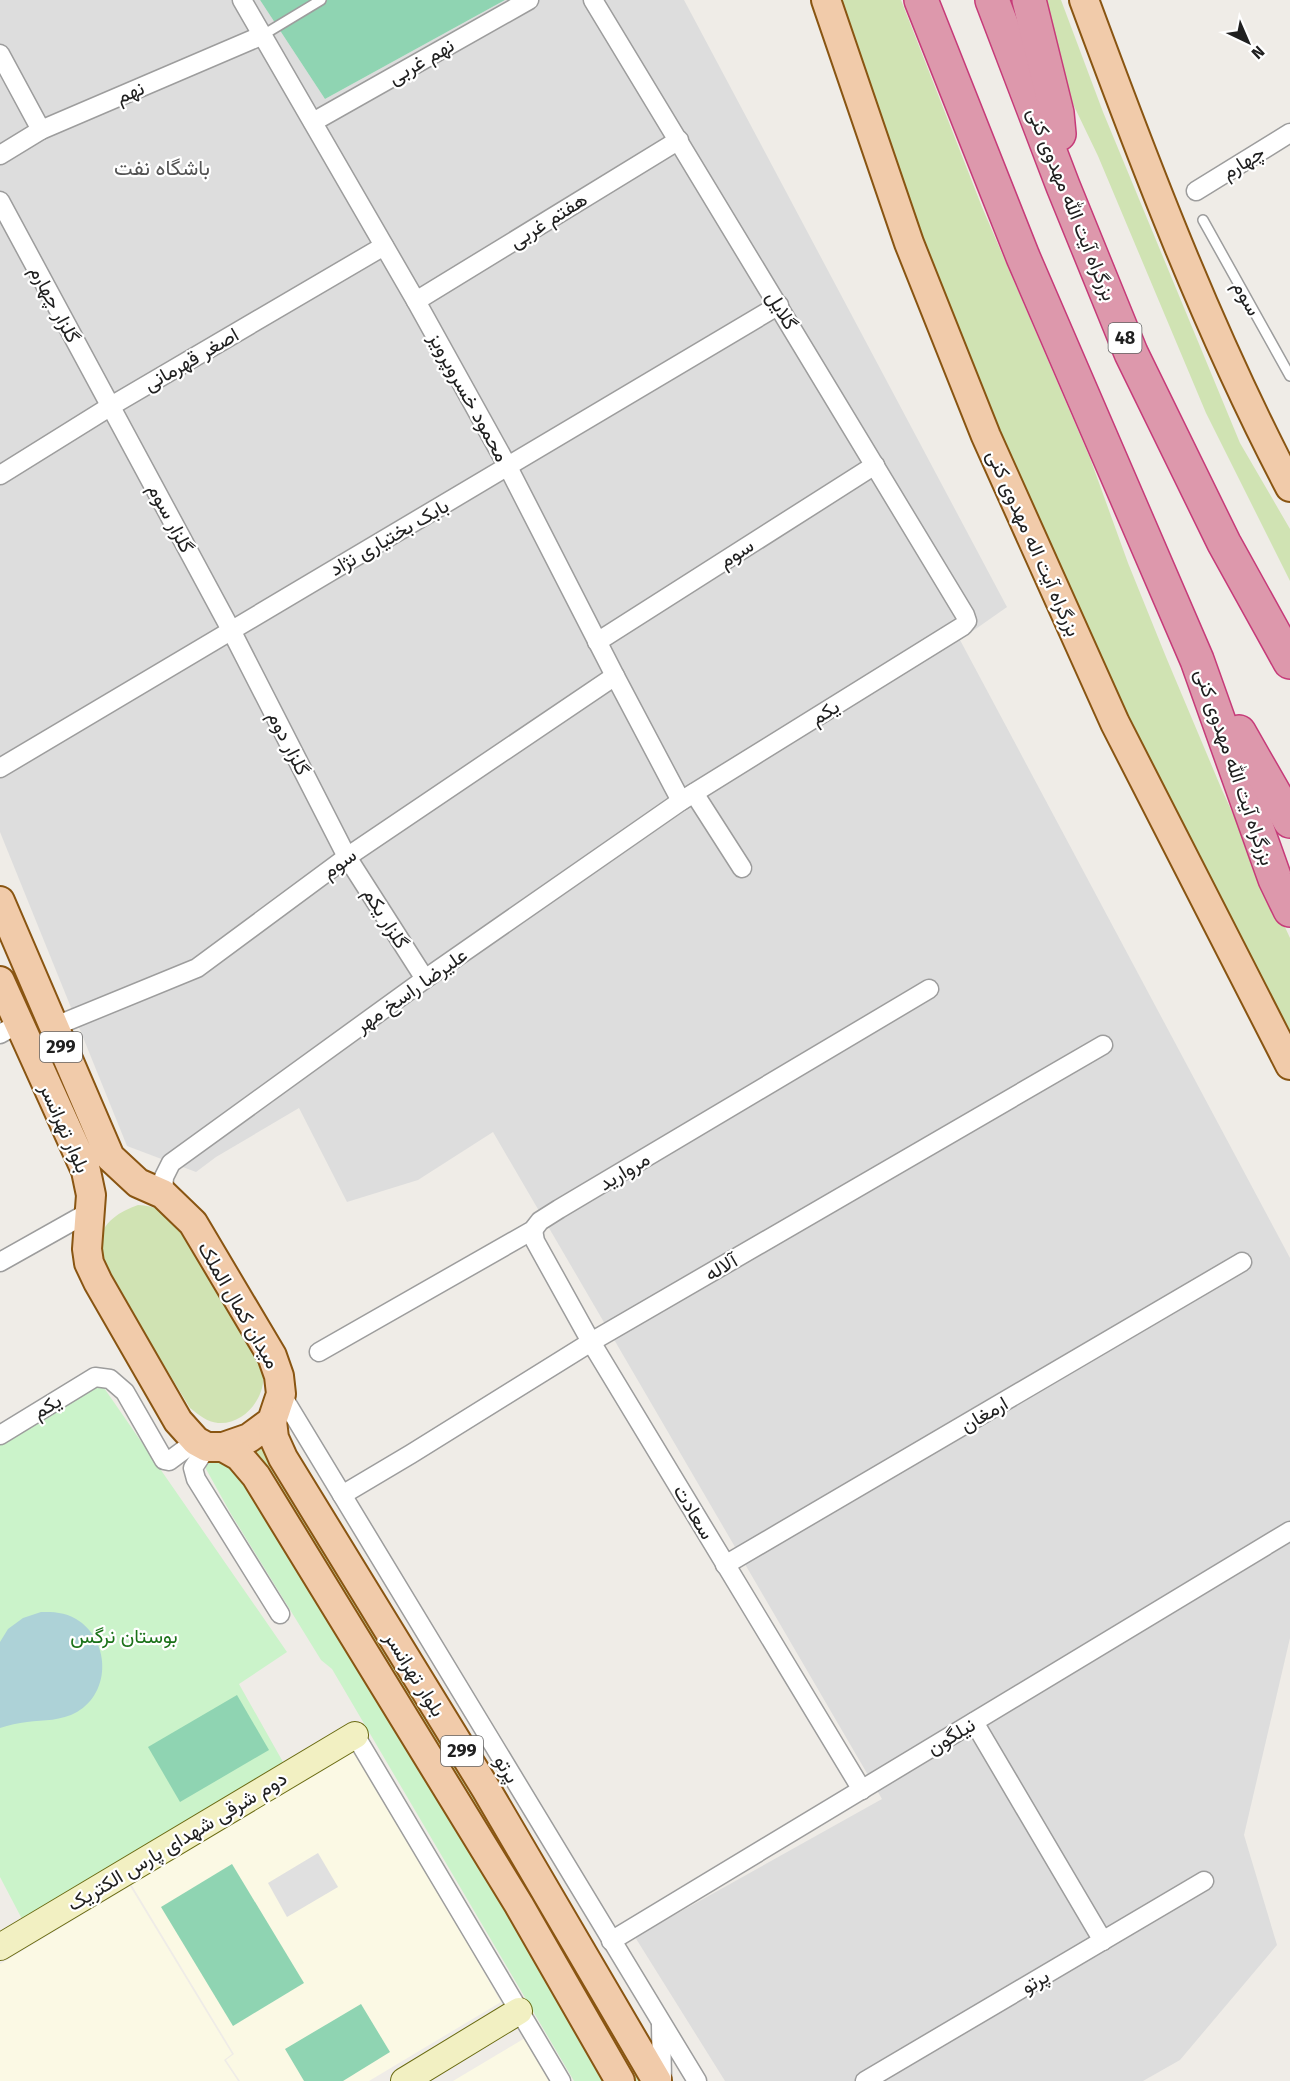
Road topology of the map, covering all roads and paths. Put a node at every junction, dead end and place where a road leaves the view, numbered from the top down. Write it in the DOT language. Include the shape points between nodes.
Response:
graph roads {
  1 [pos="242,0"];
  2 [pos="321,0"];
  3 [pos="529,0"];
  4 [pos="593,0"];
  5 [pos="826,0"];
  6 [pos="921,0"];
  7 [pos="992,0"];
  8 [pos="1029,0"];
  9 [pos="1084,0"];
  10 [pos="263,35"];
  11 [pos="0,54"];
  12 [pos="314,122"];
  13 [pos="41,130"];
  14 [pos="1290,133"];
  15 [pos="679,140"];
  16 [pos="0,155"];
  17 [pos="1063,186"];
  18 [pos="1196,191"];
  19 [pos="0,201"];
  20 [pos="1203,220"];
  21 [pos="384,246"];
  22 [pos="416,301"];
  23 [pos="779,305"];
  24 [pos="1290,375"];
  25 [pos="111,406"];
  26 [pos="875,465"];
  27 [pos="508,467"];
  28 [pos="0,475"];
  29 [pos="1290,487"];
  30 [pos="967,621"];
  31 [pos="231,630"];
  32 [pos="597,642"];
  33 [pos="1197,660"];
  34 [pos="1290,662"];
  35 [pos="615,676"];
  36 [pos="0,768"];
  37 [pos="688,797"];
  38 [pos="1290,821"];
  39 [pos="347,857"];
  40 [pos="742,868"];
  41 [pos="0,901"];
  42 [pos="1290,910"];
  43 [pos="425,979"];
  44 [pos="0,981"];
  45 [pos="929,989"];
  46 [pos="52,1027"];
  47 [pos="9,1029"];
  48 [pos="1103,1046"];
  49 [pos="1290,1065"];
  50 [pos="150,1189"];
  51 [pos="89,1212"];
  52 [pos="533,1230"];
  53 [pos="0,1262"];
  54 [pos="1242,1262"];
  55 [pos="591,1342"];
  56 [pos="319,1352"];
  57 [pos="281,1394"];
  58 [pos="272,1421"];
  59 [pos="0,1435"];
  60 [pos="208,1445"];
  61 [pos="342,1495"];
  62 [pos="1290,1531"];
  63 [pos="726,1565"];
  64 [pos="280,1614"];
  65 [pos="974,1722"];
  66 [pos="355,1735"];
  67 [pos="862,1790"];
  68 [pos="1204,1881"];
  69 [pos="611,1941"];
  70 [pos="1103,1941"];
  71 [pos="0,1947"];
  72 [pos="519,2011"];
  73 [pos="661,2022"];
  74 [pos="404,2081"];
  75 [pos="561,2081"];
  76 [pos="620,2081"];
  77 [pos="657,2081"];
  78 [pos="662,2081"];
  79 [pos="697,2081"];
  80 [pos="866,2081"];
  1 -- 10 [label="street, محمود خسروپرویز"];
  2 -- 10 [label="lane"];
  3 -- 12 [label="street, نهم غربی"];
  4 -- 15 [label="street, گلایل"];
  5 -- 49 [label="main road, بزرگراه آیت اله مهدوی کنی" via="909,243 986,436 1115,723"];
  6 -- 33 [label="highway" via="1023,257"];
  7 -- 17 [label="highway, بزرگراه آیت الله مهدوی کنی / 48"];
  8 -- 17 [label="highway" via="1057,113"];
  9 -- 29 [label="main road" via="1148,174 1254,419"];
  10 -- 12 [label="street, محمود خسروپرویز"];
  10 -- 13 [label="street, نهم"];
  11 -- 13 [label="street"];
  12 -- 21 [label="street, محمود خسروپرویز"];
  13 -- 16 [label="street, نهم"];
  14 -- 18 [label="street, چهارم"];
  15 -- 22 [label="street, هفتم غربی"];
  15 -- 23 [label="street, گلایل"];
  17 -- 34 [label="highway, بزرگراه آیت الله مهدوی کنی / 48" via="1131,352 1224,543"];
  19 -- 25 [label="street, گلزار چهارم"];
  20 -- 24 [label="lane, سوم"];
  21 -- 22 [label="street, محمود خسروپرویز"];
  21 -- 25 [label="street, اصغر قهرمانی"];
  22 -- 27 [label="street, محمود خسروپرویز"];
  23 -- 26 [label="street, گلایل"];
  23 -- 27 [label="street, بابک بختیاری نژاد"];
  25 -- 28 [label="street, اصغر قهرمانی"];
  25 -- 31 [label="street, گلزار سوم"];
  26 -- 30 [label="street, گلایل"];
  26 -- 32 [label="street, سوم"];
  27 -- 31 [label="street, بابک بختیاری نژاد"];
  27 -- 32 [label="street, محمود خسروپرویز"];
  30 -- 37 [label="street, یکم"];
  31 -- 36 [label="street, بابک بختیاری نژاد"];
  31 -- 39 [label="street, گلزار دوم"];
  32 -- 35 [label="street, محمود خسروپرویز"];
  33 -- 38 [label="highway, بزرگراه آیت الله مهدوی کنی"];
  33 -- 42 [label="highway, بزرگراه آیت الله مهدوی کنی" via="1275,879"];
  35 -- 37 [label="street, محمود خسروپرویز"];
  35 -- 39 [label="street, سوم"];
  37 -- 40 [label="street, محمود خسروپرویز"];
  37 -- 43 [label="street, علیرضا راسخ مهر"];
  39 -- 43 [label="street, گلزار یکم"];
  39 -- 46 [label="street, سوم" via="197,968"];
  41 -- 46 [label="main road, بلوار تهرانسر / 299"];
  43 -- 50 [label="street, علیرضا راسخ مهر" via="171,1163 164,1177"];
  44 -- 47 [label="main road, بلوار تهرانسر / 299"];
  45 -- 52 [label="street, مروارید" via="559,1209"];
  46 -- 50 [label="main road, بلوار تهرانسر / 299" via="110,1157"];
  47 -- 51 [label="main road, بلوار تهرانسر / 299" via="86,1171 91,1195"];
  48 -- 55 [label="street, آلاله"];
  50 -- 51 [label="main road" via="111,1193"];
  50 -- 57 [label="main road, میدان کمال الملک" via="192,1223 253,1321 276,1366"];
  51 -- 53 [label="street"];
  51 -- 60 [label="main road" via="87,1249 98,1282 184,1430"];
  52 -- 55 [label="street, سعادت"];
  52 -- 56 [label="street, مروارید"];
  54 -- 63 [label="street, ارمغان"];
  55 -- 61 [label="street, آلاله"];
  55 -- 63 [label="street, سعادت"];
  57 -- 58 [label="main road, میدان کمال الملک"];
  57 -- 61 [label="street, پرتو"];
  58 -- 60 [label="main road" via="249,1438"];
  58 -- 77 [label="main road, بلوار تهرانسر / 299" via="283,1458 486,1789"];
  59 -- 60 [label="street, یکم" via="95,1377 110,1379 125,1392 164,1460"];
  60 -- 64 [label="street" via="193,1468 196,1479"];
  60 -- 76 [label="main road, بلوار تهرانسر / 299" via="239,1456 256,1476 519,1905"];
  61 -- 69 [label="street, پرتو"];
  62 -- 65 [label="street, نیلگون"];
  63 -- 67 [label="street, سعادت"];
  65 -- 67 [label="street, نیلگون"];
  65 -- 70 [label="street"];
  66 -- 71 [label="street, دوم شرقی شهدای پارس الکتریک"];
  66 -- 72 [label="street"];
  67 -- 69 [label="street, نیلگون"];
  68 -- 70 [label="street, پرتو"];
  69 -- 73 [label="street, پرتو"];
  70 -- 80 [label="street, پرتو"];
  72 -- 74 [label="street"];
  72 -- 75 [label="street"];
  73 -- 78 [label="street"];
  73 -- 79 [label="street, پرتو"];
}
